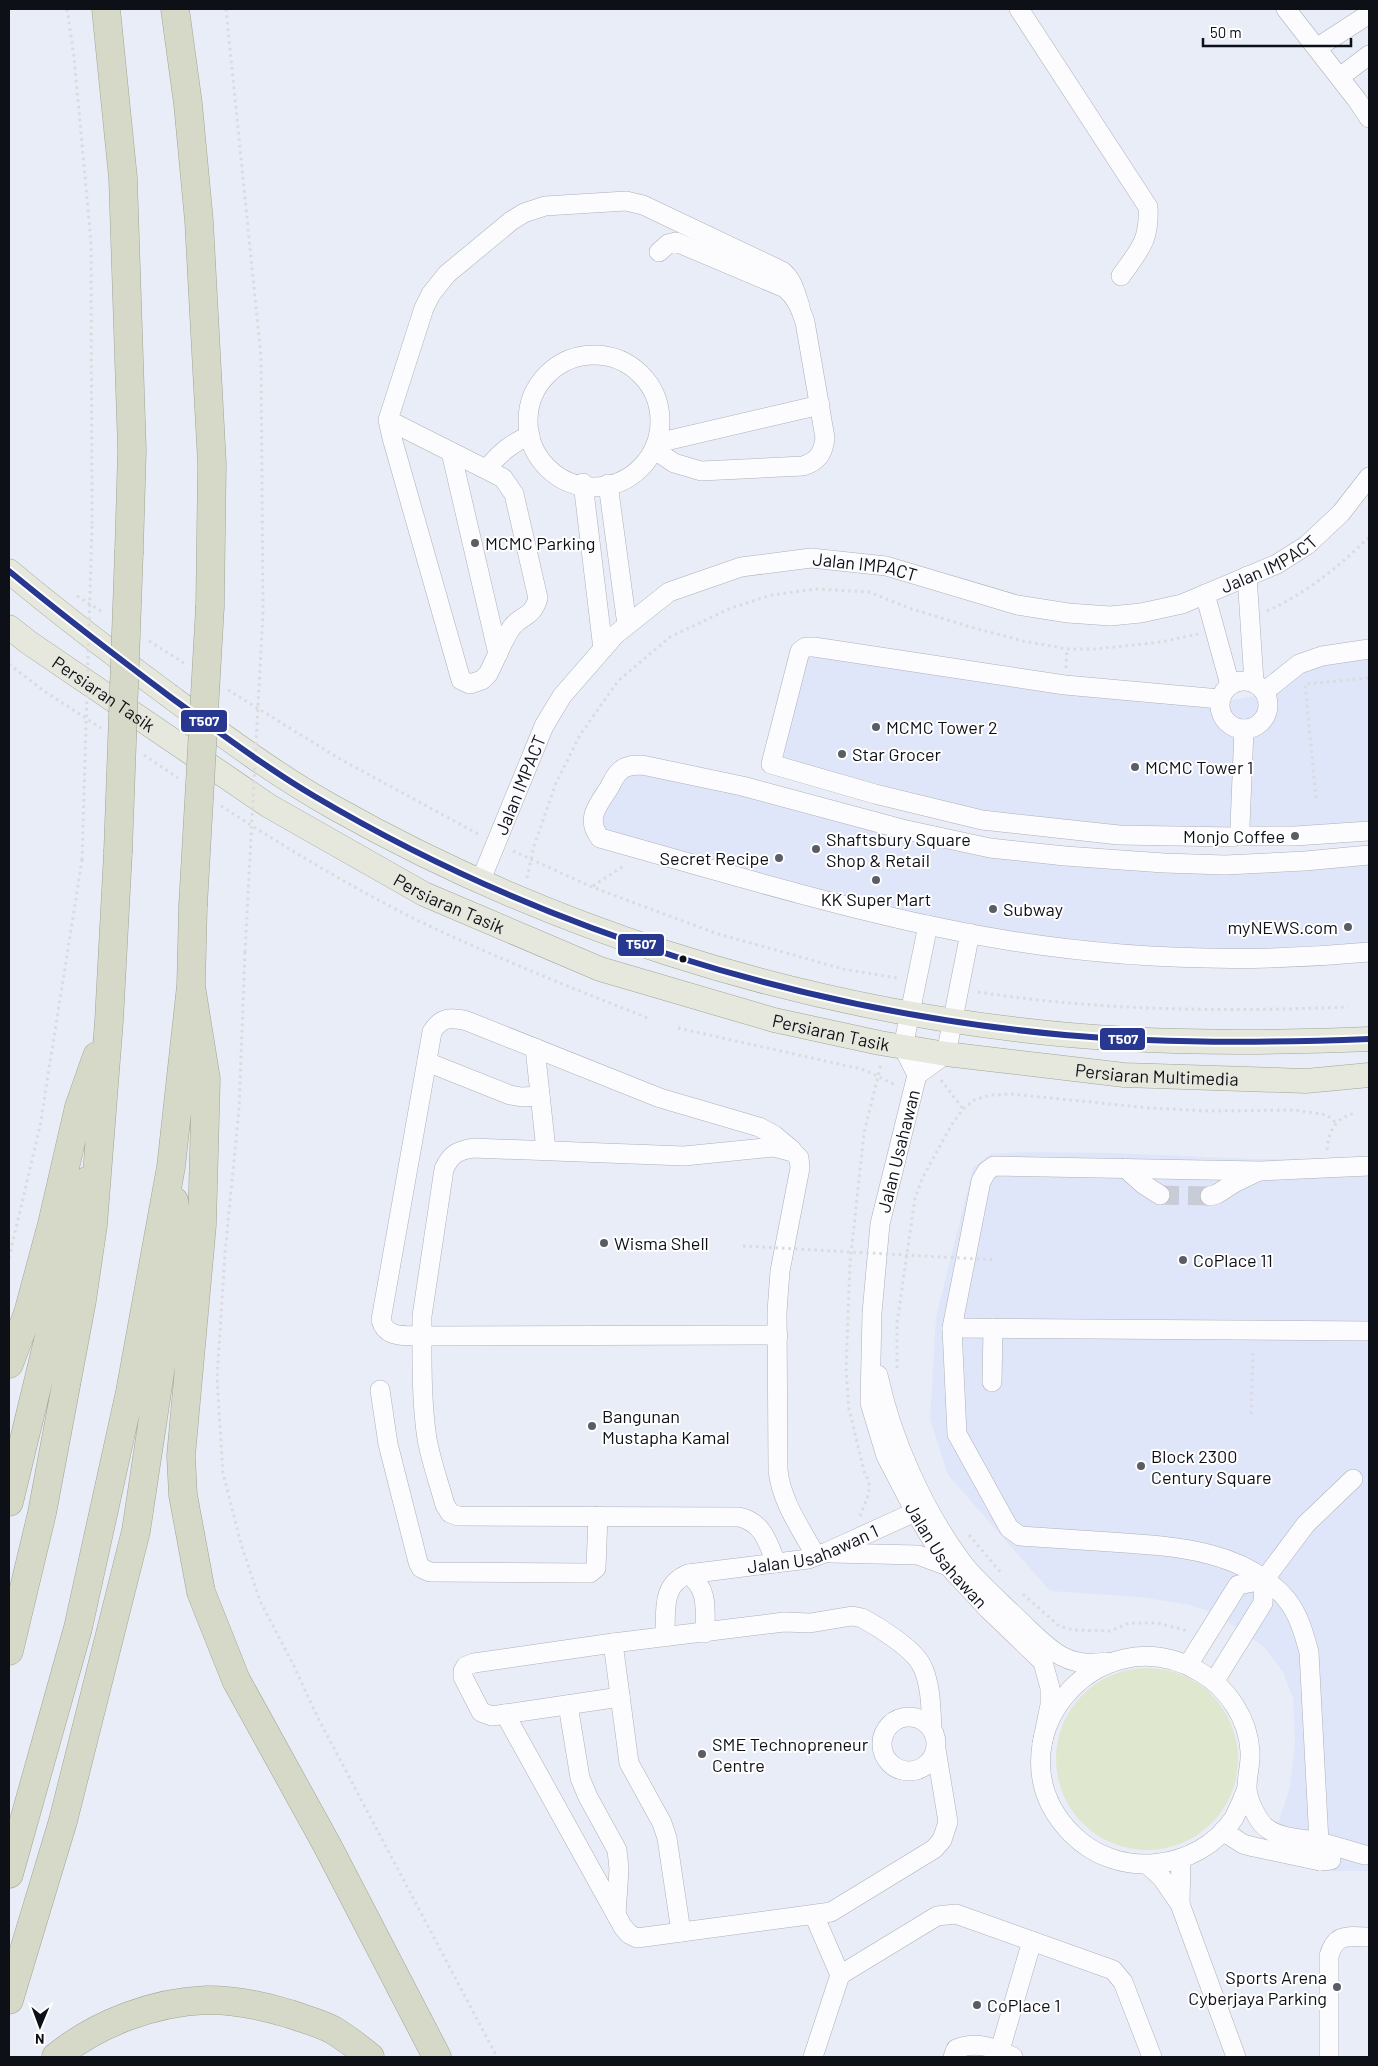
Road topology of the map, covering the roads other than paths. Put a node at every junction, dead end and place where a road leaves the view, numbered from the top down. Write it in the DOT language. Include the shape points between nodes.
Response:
graph roads {
  1 [pos="106,9"];
  2 [pos="175,9"];
  3 [pos="1019,9"];
  4 [pos="1286,9"];
  5 [pos="1369,14"];
  6 [pos="1318,48"];
  7 [pos="1369,55"];
  8 [pos="1340,77"];
  9 [pos="1369,118"];
  10 [pos="659,252"];
  11 [pos="1121,276"];
  12 [pos="800,306"];
  13 [pos="820,405"];
  14 [pos="388,420"];
  15 [pos="530,435"];
  16 [pos="656,446"];
  17 [pos="451,452"];
  18 [pos="487,469"];
  19 [pos="1369,477"];
  20 [pos="583,484"];
  21 [pos="608,484"];
  22 [pos="9,571"];
  23 [pos="1247,576"];
  24 [pos="1206,594"];
  25 [pos="627,626"];
  26 [pos="9,627"];
  27 [pos="603,649"];
  28 [pos="1369,649"];
  29 [pos="498,654"];
  30 [pos="1259,687"];
  31 [pos="1225,692"];
  32 [pos="1244,729"];
  33 [pos="1369,831"];
  34 [pos="1239,833"];
  35 [pos="1369,855"];
  36 [pos="480,882"];
  37 [pos="928,925"];
  38 [pos="970,933"];
  39 [pos="1369,952"];
  40 [pos="191,986"];
  41 [pos="911,1013"];
  42 [pos="953,1020"];
  43 [pos="109,1021"];
  44 [pos="1369,1039"];
  45 [pos="903,1047"];
  46 [pos="535,1048"];
  47 [pos="427,1062"];
  48 [pos="931,1065"];
  49 [pos="1369,1076"];
  50 [pos="540,1096"];
  51 [pos="100,1144"];
  52 [pos="546,1150"];
  53 [pos="789,1150"];
  54 [pos="1369,1166"];
  55 [pos="171,1167"];
  56 [pos="1126,1168"];
  57 [pos="1260,1171"];
  58 [pos="1160,1195"];
  59 [pos="1210,1196"];
  60 [pos="952,1328"];
  61 [pos="993,1328"];
  62 [pos="1369,1331"];
  63 [pos="778,1335"];
  64 [pos="422,1336"];
  65 [pos="9,1364"];
  66 [pos="992,1382"];
  67 [pos="380,1390"];
  68 [pos="1353,1479"];
  69 [pos="9,1502"];
  70 [pos="923,1513"];
  71 [pos="598,1516"];
  72 [pos="821,1554"];
  73 [pos="776,1563"];
  74 [pos="948,1566"];
  75 [pos="688,1574"];
  76 [pos="1264,1580"];
  77 [pos="704,1633"];
  78 [pos="665,1636"];
  79 [pos="613,1643"];
  80 [pos="9,1650"];
  81 [pos="1120,1660"];
  82 [pos="1188,1665"];
  83 [pos="1214,1682"];
  84 [pos="620,1697"];
  85 [pos="568,1704"];
  86 [pos="505,1714"];
  87 [pos="932,1730"];
  88 [pos="1042,1744"];
  89 [pos="936,1749"];
  90 [pos="1247,1788"];
  91 [pos="1223,1831"];
  92 [pos="1320,1852"];
  93 [pos="1367,1855"];
  94 [pos="1181,1858"];
  95 [pos="1148,1865"];
  96 [pos="9,1874"];
  97 [pos="1180,1904"];
  98 [pos="616,1915"];
  99 [pos="814,1915"];
  100 [pos="681,1932"];
  101 [pos="1369,1937"];
  102 [pos="1032,1941"];
  103 [pos="840,1975"];
  104 [pos="9,2000"];
  105 [pos="1006,2054"];
  106 [pos="56,2057"];
  107 [pos="370,2057"];
  108 [pos="437,2057"];
  109 [pos="813,2057"];
  110 [pos="953,2057"];
  111 [pos="1152,2057"];
  112 [pos="1236,2057"];
  113 [pos="1329,2057"];
  1 -- 43 [label="highway, bridge" via="123,178 132,450"];
  2 -- 40 [label="highway, bridge" via="199,221 212,464 210,606"];
  3 -- 11 [label="street" via="1148,207 1147,236"];
  4 -- 6 [label="street"];
  5 -- 6 [label="street"];
  6 -- 8 [label="street"];
  7 -- 8 [label="street"];
  8 -- 9 [label="street"];
  10 -- 12 [label="street" via="676,242 688,246 785,288"];
  12 -- 13 [label="street"];
  12 -- 14 [label="street" via="794,286 782,270 656,210 626,201 539,207 511,221 438,284 424,308"];
  13 -- 16 [label="street"];
  13 -- 16 [label="street" via="824,448 813,463 803,466 701,472 674,463"];
  14 -- 17 [label="street"];
  14 -- 29 [label="street" via="460,680 470,684 482,680"];
  15 -- 16 [label="street" via="529,408 541,378 567,361 597,356 628,363 650,382 658,399 660,416 660,435"];
  15 -- 18 [label="street" via="504,450"];
  15 -- 20 [label="street" via="545,467 557,476"];
  16 -- 21 [label="street" via="648,462 636,473"];
  17 -- 18 [label="street"];
  17 -- 29 [label="street"];
  18 -- 29 [label="street" via="503,478 514,494 538,598 530,615 514,625"];
  19 -- 23 [label="street, Jalan IMPACT" via="1341,513 1307,544 1277,564"];
  20 -- 21 [label="street"];
  20 -- 27 [label="street"];
  21 -- 25 [label="street"];
  22 -- 36 [label="main road, Persiaran Tasik" via="66,619 249,756 331,806"];
  23 -- 24 [label="street, Jalan IMPACT"];
  23 -- 30 [label="street"];
  24 -- 25 [label="street, Jalan IMPACT" via="1182,604 1141,613 1110,616 1068,613 1017,606 886,566 811,558 741,567 670,592"];
  24 -- 31 [label="street"];
  25 -- 27 [label="street, Jalan IMPACT"];
  26 -- 45 [label="main road, Persiaran Tasik" via="269,806 424,894 600,969 774,1020"];
  27 -- 36 [label="street, Jalan IMPACT" via="562,696 544,726"];
  28 -- 30 [label="street" via="1322,656 1299,664"];
  30 -- 31 [label="street" via="1246,680"];
  30 -- 32 [label="street" via="1269,706 1264,720"];
  31 -- 32 [label="street" via="1220,706 1225,720"];
  31 -- 34 [label="street" via="1065,685 806,647 800,651 771,764 982,820 1119,836"];
  32 -- 34 [label="street"];
  33 -- 34 [label="street" via="1295,836"];
  35 -- 37 [label="street" via="1225,865 1065,856 990,848 902,829 742,786 642,765 629,766 619,772 595,810 593,830 600,838 827,901"];
  36 -- 41 [label="main road, Persiaran Tasik" via="654,949 840,1000"];
  37 -- 38 [label="street"];
  37 -- 41 [label="street"];
  38 -- 39 [label="street" via="1048,946 1181,959 1267,959"];
  38 -- 42 [label="street"];
  40 -- 55 [label="highway"];
  40 -- 108 [label="highway" via="206,1079 202,1225 181,1456 183,1495 201,1592 236,1680 328,1845"];
  41 -- 42 [label="main road, Persiaran Tasik"];
  41 -- 45 [label="street"];
  42 -- 44 [label="main road, Persiaran Multimedia" via="1099,1038 1291,1042"];
  42 -- 48 [label="street"];
  43 -- 51 [label="highway"];
  43 -- 65 [label="highway" via="79,1107 28,1313"];
  45 -- 48 [label="main road, Persiaran Tasik"];
  45 -- 48 [label="street, Jalan Usahawan"];
  46 -- 47 [label="street" via="467,1020 444,1018 432,1032"];
  46 -- 50 [label="street"];
  46 -- 53 [label="street" via="660,1098 759,1127 774,1135"];
  47 -- 50 [label="street" via="510,1095"];
  47 -- 64 [label="street" via="381,1320 382,1327 394,1335"];
  48 -- 49 [label="main road, Persiaran Multimedia" via="1124,1076 1306,1081"];
  48 -- 70 [label="street, Jalan Usahawan" via="880,1224 872,1313 872,1347 883,1400"];
  50 -- 52 [label="street"];
  51 -- 69 [label="highway" via="72,1222 54,1316"];
  51 -- 80 [label="highway" via="82,1300 42,1513"];
  52 -- 53 [label="street" via="684,1156 774,1147"];
  52 -- 64 [label="street" via="473,1148 461,1150 450,1158 444,1169 422,1316"];
  53 -- 63 [label="street" via="799,1158 800,1168 780,1270"];
  54 -- 57 [label="street"];
  55 -- 96 [label="highway" via="130,1392 78,1628"];
  55 -- 104 [label="highway" via="177,1234 173,1286 136,1531 63,1821"];
  56 -- 57 [label="street"];
  56 -- 58 [label="street"];
  56 -- 60 [label="street" via="994,1166 987,1172 981,1180"];
  57 -- 59 [label="street"];
  60 -- 61 [label="street"];
  60 -- 76 [label="street" via="957,1434 1009,1528 1020,1536 1168,1545 1208,1553 1242,1566"];
  61 -- 62 [label="street"];
  61 -- 66 [label="street"];
  63 -- 64 [label="street"];
  63 -- 72 [label="street" via="779,1485"];
  64 -- 71 [label="street" via="427,1440 450,1513 458,1516"];
  67 -- 71 [label="street" via="388,1444 421,1568 430,1572 590,1573 596,1568"];
  68 -- 76 [label="street" via="1306,1524"];
  70 -- 72 [label="street, Jalan Usahawan 1"];
  70 -- 74 [label="street, Jalan Usahawan"];
  70 -- 81 [label="street, Jalan Usahawan" via="962,1563 1050,1649 1082,1664"];
  71 -- 73 [label="street" via="748,1518 763,1531"];
  72 -- 73 [label="street, Jalan Usahawan 1"];
  72 -- 74 [label="street" via="918,1555"];
  73 -- 75 [label="street, Jalan Usahawan 1"];
  74 -- 88 [label="street, Jalan Usahawan" via="1043,1662 1050,1688 1050,1705"];
  75 -- 77 [label="street" via="701,1586 704,1596"];
  75 -- 78 [label="street" via="671,1585 667,1595"];
  76 -- 82 [label="street" via="1238,1584"];
  76 -- 83 [label="street" via="1263,1603"];
  76 -- 92 [label="street" via="1286,1599 1294,1611 1309,1652"];
  77 -- 78 [label="street"];
  77 -- 87 [label="street" via="784,1622 810,1623 852,1616 862,1618 915,1655 922,1665"];
  78 -- 79 [label="street"];
  79 -- 84 [label="street"];
  79 -- 86 [label="street" via="466,1666 463,1677 481,1712 492,1716"];
  81 -- 82 [label="street" via="1147,1656"];
  81 -- 88 [label="street" via="1096,1669 1074,1684 1054,1711"];
  82 -- 83 [label="street"];
  83 -- 90 [label="street" via="1239,1712 1246,1730 1250,1750"];
  84 -- 85 [label="street"];
  84 -- 100 [label="street" via="629,1762 667,1838"];
  85 -- 86 [label="street"];
  85 -- 98 [label="street" via="580,1778 617,1850"];
  86 -- 98 [label="street"];
  87 -- 89 [label="street"];
  87 -- 89 [label="street" via="920,1720 904,1718 889,1726 884,1733 883,1750 885,1758 897,1768 914,1771 928,1764"];
  88 -- 95 [label="street" via="1044,1785 1052,1808 1072,1835 1115,1860"];
  89 -- 99 [label="street" via="948,1822 942,1840 934,1849 831,1912"];
  90 -- 91 [label="street"];
  90 -- 92 [label="street" via="1254,1811 1266,1829"];
  91 -- 92 [label="street" via="1244,1844"];
  91 -- 94 [label="street" via="1196,1852"];
  92 -- 93 [label="street"];
  94 -- 95 [label="street"];
  94 -- 97 [label="street"];
  95 -- 97 [label="street" via="1162,1878"];
  97 -- 112 [label="street"];
  98 -- 100 [label="street" via="629,1934 637,1938"];
  99 -- 100 [label="street"];
  99 -- 103 [label="street"];
  101 -- 113 [label="street" via="1343,1937 1332,1945 1329,1956"];
  102 -- 103 [label="street" via="956,1914 947,1914 937,1916"];
  102 -- 105 [label="street"];
  102 -- 111 [label="street" via="1119,1975"];
  103 -- 109 [label="street"];
  105 -- 110 [label="street" via="976,2044 956,2049"];
  106 -- 107 [label="highway" via="86,2037 138,2012 208,2000 253,2005 305,2019 332,2030"];
}
